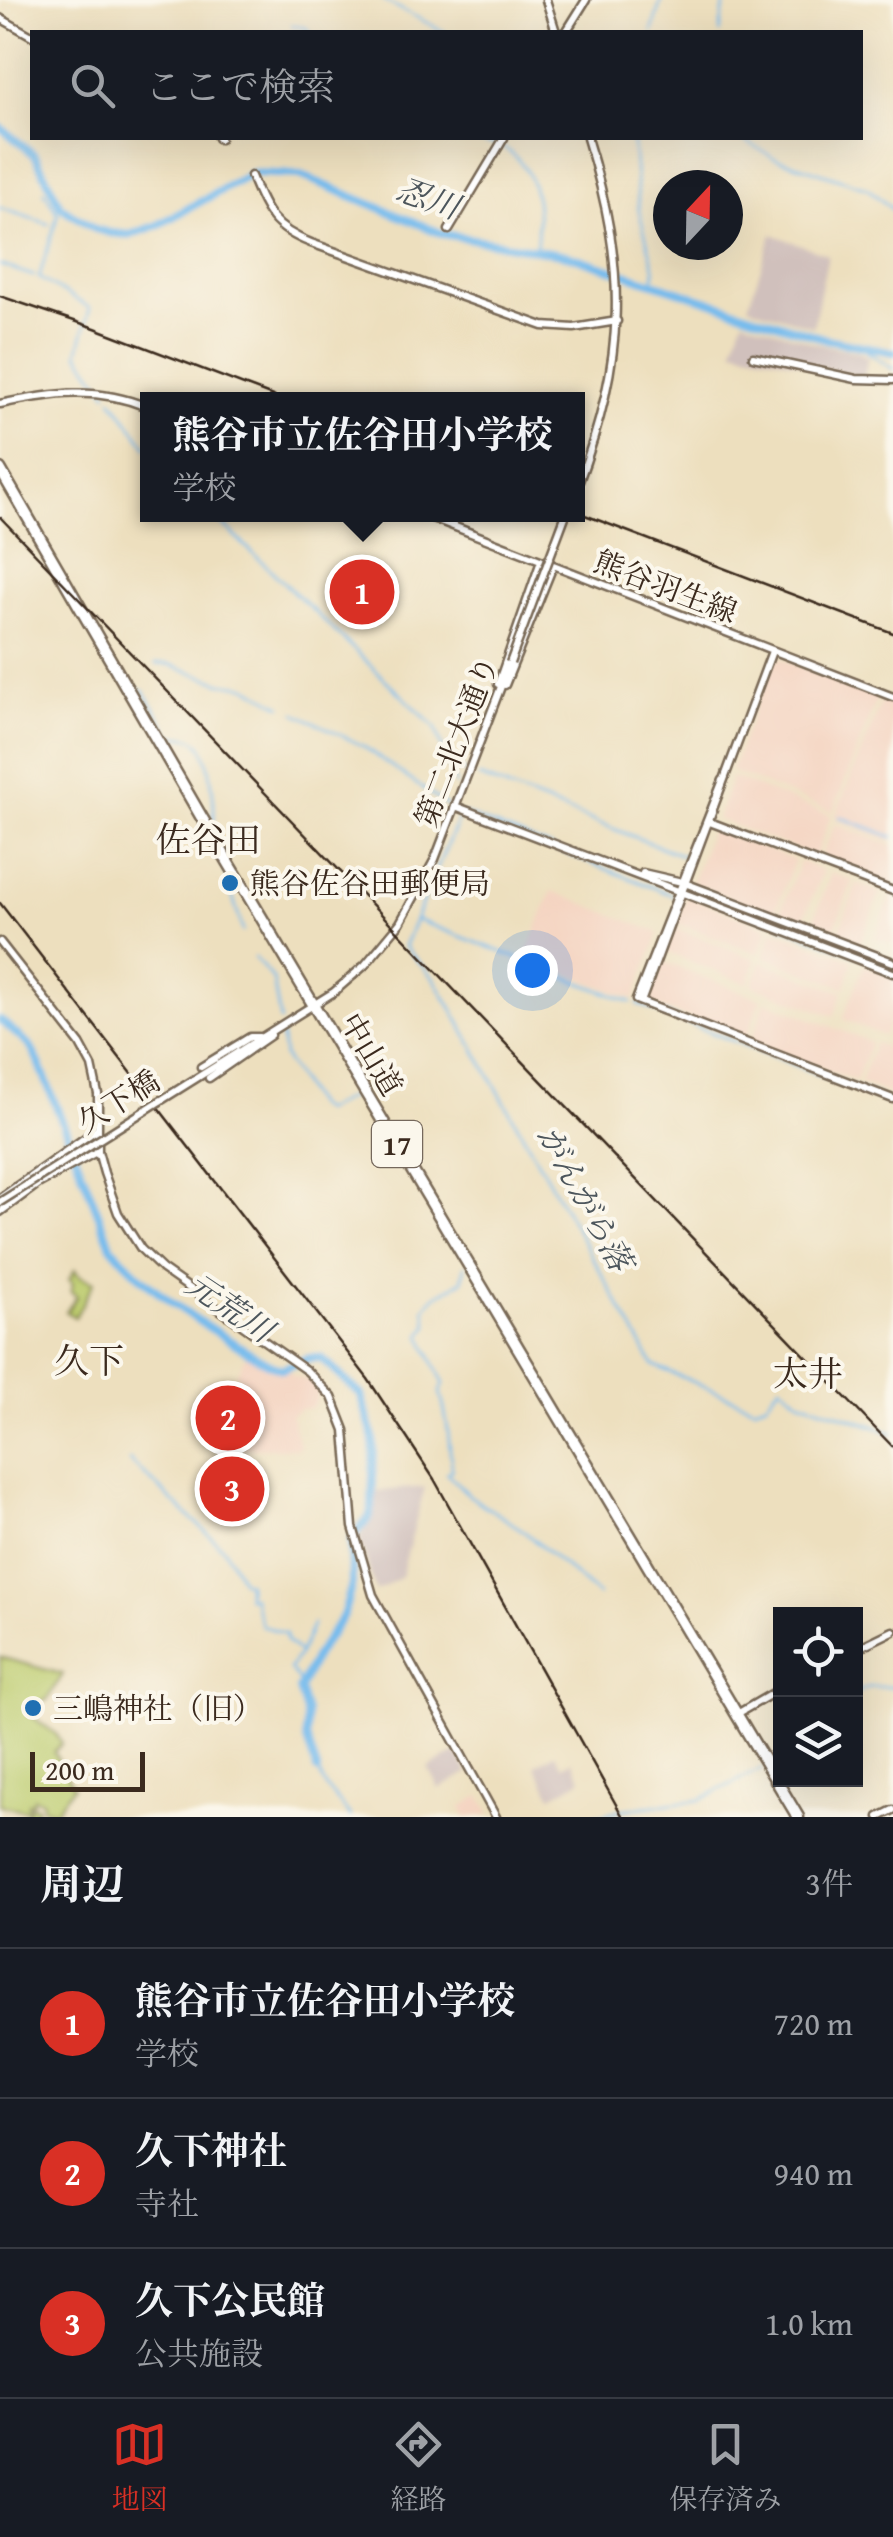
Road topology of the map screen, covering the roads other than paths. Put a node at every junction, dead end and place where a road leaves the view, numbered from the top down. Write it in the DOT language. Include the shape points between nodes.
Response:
graph roads {
  1 [pos="546,0"];
  2 [pos="586,0"];
  3 [pos="0,18"];
  4 [pos="555,30"];
  5 [pos="567,30"];
  6 [pos="30,35"];
  7 [pos="589,140"];
  8 [pos="501,143"];
  9 [pos="250,176"];
  10 [pos="450,230"];
  11 [pos="617,322"];
  12 [pos="754,357"];
  13 [pos="893,380"];
  14 [pos="0,404"];
  15 [pos="140,404"];
  16 [pos="585,463"];
  17 [pos="0,469"];
  18 [pos="442,522"];
  19 [pos="563,522"];
  20 [pos="542,561"];
  21 [pos="553,566"];
  22 [pos="772,652"];
  23 [pos="893,697"];
  24 [pos="489,714"];
  25 [pos="481,738"];
  26 [pos="455,806"];
  27 [pos="707,821"];
  28 [pos="683,887"];
  29 [pos="893,891"];
  30 [pos="0,942"];
  31 [pos="893,962"];
  32 [pos="893,973"];
  33 [pos="314,1005"];
  34 [pos="282,1024"];
  35 [pos="260,1038"];
  36 [pos="202,1067"];
  37 [pos="209,1078"];
  38 [pos="893,1099"];
  39 [pos="160,1101"];
  40 [pos="98,1129"];
  41 [pos="98,1151"];
  42 [pos="45,1174"];
  43 [pos="29,1178"];
  44 [pos="38,1184"];
  45 [pos="24,1194"];
  46 [pos="2,1201"];
  47 [pos="893,1632"];
  48 [pos="863,1646"];
  49 [pos="773,1693"];
  50 [pos="736,1714"];
  51 [pos="893,1810"];
  52 [pos="496,1817"];
  53 [pos="798,1817"];
  54 [pos="879,1817"];
  1 -- 4 [label="street"];
  2 -- 5 [label="street"];
  3 -- 6 [label="street"];
  7 -- 11 [label="street" via="610,217"];
  8 -- 10 [label="street"];
  9 -- 11 [label="street" via="277,226 311,244 543,326"];
  11 -- 16 [label="street" via="605,403"];
  12 -- 13 [label="street"];
  14 -- 15 [label="street" via="57,393 108,394"];
  17 -- 33 [label="highway, 中山道 / 17"];
  18 -- 20 [label="street, 熊谷羽生線"];
  19 -- 24 [label="street, 第二北大通り, bridge"];
  20 -- 21 [label="street, 熊谷羽生線"];
  20 -- 24 [label="street"];
  21 -- 22 [label="street, 熊谷羽生線"];
  21 -- 25 [label="street"];
  22 -- 23 [label="street, 熊谷羽生線"];
  22 -- 27 [label="street"];
  24 -- 25 [label="street, 第二北大通り"];
  25 -- 26 [label="street, 第二北大通り"];
  26 -- 28 [label="street"];
  26 -- 33 [label="street, 第二北大通り" via="406,916 355,974"];
  27 -- 28 [label="street"];
  27 -- 29 [label="street"];
  28 -- 31 [label="street"];
  28 -- 32 [label="street"];
  28 -- 38 [label="street" via="638,1001"];
  30 -- 40 [label="street" via="88,1056"];
  33 -- 34 [label="street, 第二北大通り"];
  33 -- 50 [label="highway, 中山道 / 17"];
  34 -- 35 [label="street"];
  34 -- 37 [label="street"];
  35 -- 36 [label="street"];
  35 -- 39 [label="street, 久下橋"];
  39 -- 42 [label="street, bridge"];
  39 -- 46 [label="street, 久下橋, bridge"];
  40 -- 41 [label="street"];
  40 -- 43 [label="street"];
  41 -- 44 [label="street"];
  41 -- 52 [label="street" via="118,1213 141,1248 326,1388 342,1418 353,1528 366,1578"];
  42 -- 43 [label="street"];
  42 -- 44 [label="street"];
  43 -- 46 [label="street"];
  44 -- 45 [label="street"];
  45 -- 46 [label="street"];
  45 -- 46 [label="street"];
  47 -- 48 [label="street"];
  49 -- 50 [label="street"];
  50 -- 53 [label="highway, 中山道 / 17"];
  51 -- 54 [label="street"];
}
